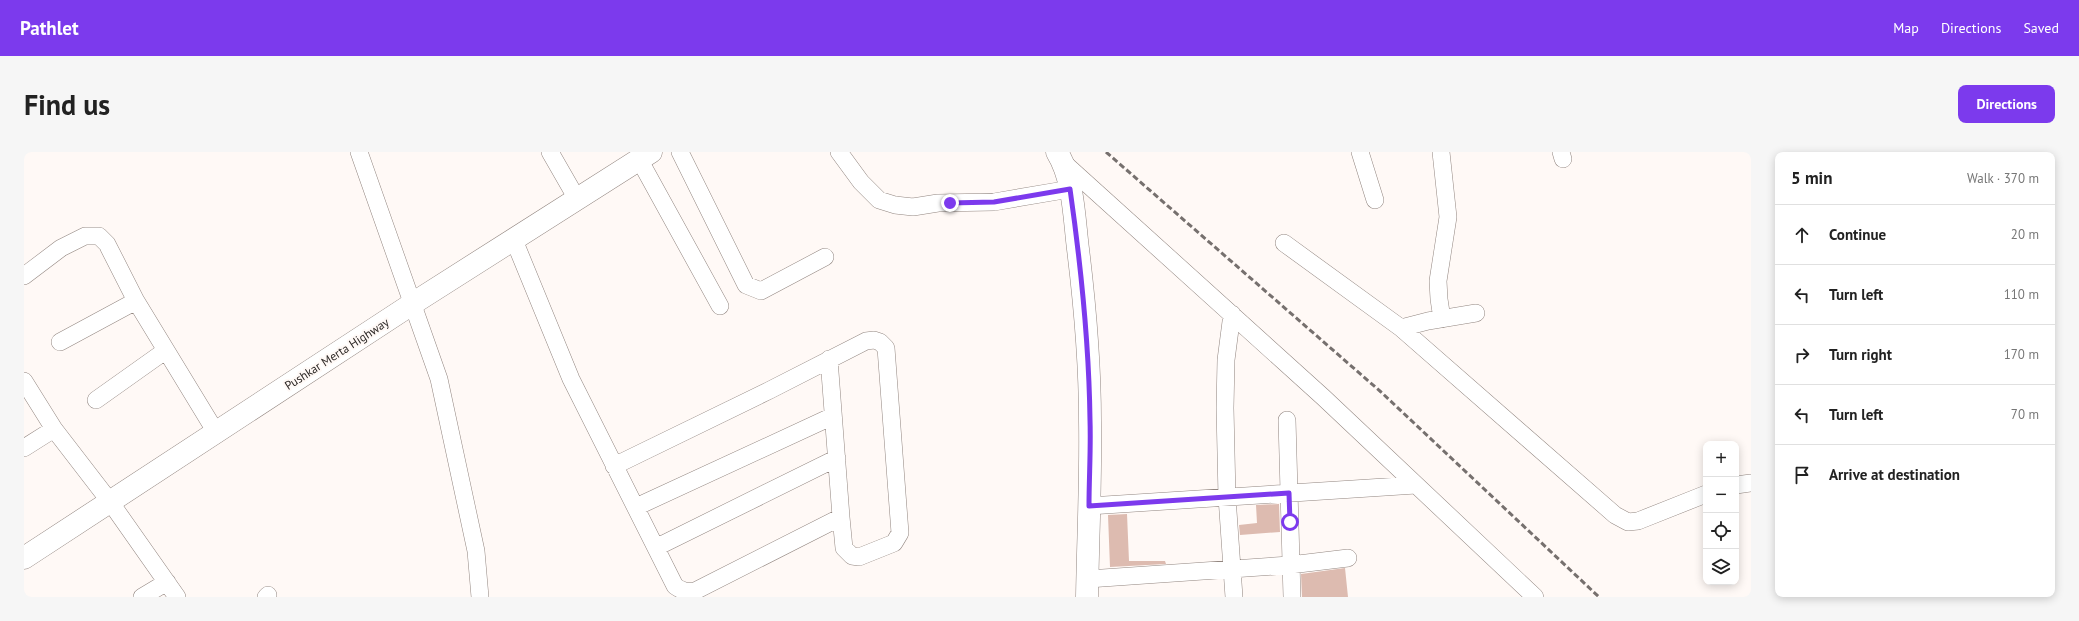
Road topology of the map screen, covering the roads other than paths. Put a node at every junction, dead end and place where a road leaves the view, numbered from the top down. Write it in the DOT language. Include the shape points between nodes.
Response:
graph roads {
  1 [pos="359,152"];
  2 [pos="550,152"];
  3 [pos="680,152"];
  4 [pos="839,152"];
  5 [pos="1360,152"];
  6 [pos="1441,152"];
  7 [pos="645,156"];
  8 [pos="1061,157"];
  9 [pos="1070,189"];
  10 [pos="576,199"];
  11 [pos="1375,200"];
  12 [pos="514,240"];
  13 [pos="1284,243"];
  14 [pos="825,257"];
  15 [pos="24,276"];
  16 [pos="136,301"];
  17 [pos="412,304"];
  18 [pos="720,306"];
  19 [pos="1476,313"];
  20 [pos="1232,314"];
  21 [pos="1442,319"];
  22 [pos="1401,328"];
  23 [pos="60,342"];
  24 [pos="165,351"];
  25 [pos="829,359"];
  26 [pos="24,382"];
  27 [pos="96,400"];
  28 [pos="833,416"];
  29 [pos="1287,420"];
  30 [pos="54,429"];
  31 [pos="217,434"];
  32 [pos="24,448"];
  33 [pos="837,458"];
  34 [pos="614,466"];
  35 [pos="1416,484"];
  36 [pos="1289,493"];
  37 [pos="1703,495"];
  38 [pos="1227,497"];
  39 [pos="111,503"];
  40 [pos="1089,506"];
  41 [pos="636,507"];
  42 [pos="842,517"];
  43 [pos="657,547"];
  44 [pos="24,558"];
  45 [pos="1348,558"];
  46 [pos="1290,565"];
  47 [pos="1232,570"];
  48 [pos="167,582"];
  49 [pos="1087,588"];
  50 [pos="142,597"];
  51 [pos="177,597"];
  52 [pos="480,597"];
  53 [pos="1234,597"];
  54 [pos="1292,597"];
  55 [pos="1535,597"];
  1 -- 17 [label="street"];
  2 -- 10 [label="street"];
  3 -- 14 [label="street" via="746,285 761,291"];
  4 -- 9 [label="street" via="860,182 879,200 895,206 994,202"];
  5 -- 11 [label="street"];
  6 -- 21 [label="street" via="1448,217 1438,281"];
  7 -- 10 [label="main road, Pushkar Merta Highway"];
  7 -- 18 [label="street"];
  8 -- 9 [label="main road"];
  8 -- 20 [label="street"];
  9 -- 40 [label="main road" via="1080,263 1088,367"];
  10 -- 12 [label="main road, Pushkar Merta Highway"];
  12 -- 17 [label="main road, Pushkar Merta Highway"];
  12 -- 34 [label="street" via="571,378"];
  13 -- 22 [label="street"];
  15 -- 16 [label="street" via="61,248 85,236 99,236 107,244"];
  16 -- 23 [label="street"];
  16 -- 24 [label="street"];
  17 -- 31 [label="main road, Pushkar Merta Highway"];
  17 -- 52 [label="street" via="439,379 476,551"];
  19 -- 21 [label="street"];
  20 -- 35 [label="street"];
  20 -- 38 [label="street" via="1226,360"];
  21 -- 22 [label="street"];
  22 -- 37 [label="street" via="1615,515 1628,522 1638,521"];
  24 -- 27 [label="street"];
  24 -- 31 [label="street"];
  25 -- 28 [label="street"];
  25 -- 34 [label="street"];
  25 -- 42 [label="street" via="866,341 880,342 886,348 900,533 894,543 859,557 852,556 844,548"];
  26 -- 30 [label="street"];
  28 -- 33 [label="street"];
  28 -- 41 [label="street"];
  29 -- 36 [label="street"];
  30 -- 32 [label="street"];
  30 -- 39 [label="street"];
  31 -- 39 [label="main road, Pushkar Merta Highway"];
  33 -- 42 [label="street"];
  33 -- 43 [label="street"];
  34 -- 41 [label="street"];
  35 -- 36 [label="street"];
  35 -- 55 [label="street"];
  36 -- 38 [label="street"];
  36 -- 46 [label="street"];
  38 -- 40 [label="street"];
  38 -- 47 [label="street"];
  39 -- 44 [label="main road, Pushkar Merta Highway"];
  39 -- 48 [label="street"];
  40 -- 49 [label="main road"];
  41 -- 43 [label="street"];
  42 -- 43 [label="street" via="695,591 686,592 675,586"];
  45 -- 46 [label="street"];
  46 -- 47 [label="street"];
  46 -- 54 [label="street"];
  47 -- 49 [label="street"];
  47 -- 53 [label="street"];
  48 -- 50 [label="street"];
  48 -- 51 [label="street"];
}
